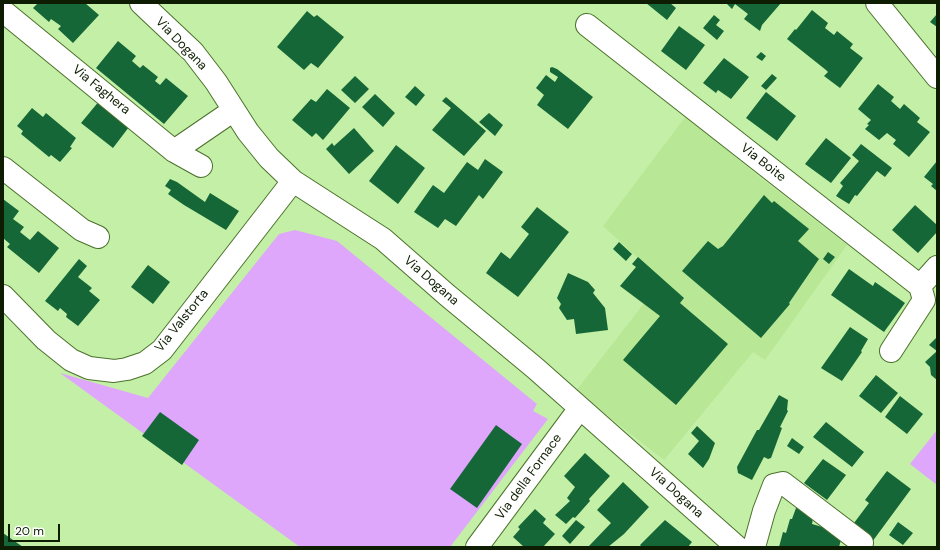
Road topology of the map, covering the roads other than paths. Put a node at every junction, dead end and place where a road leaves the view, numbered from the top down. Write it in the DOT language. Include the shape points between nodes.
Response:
graph roads {
  1 [pos="141,3"];
  2 [pos="877,3"];
  3 [pos="3,11"];
  4 [pos="587,25"];
  5 [pos="937,77"];
  6 [pos="234,110"];
  7 [pos="174,151"];
  8 [pos="201,166"];
  9 [pos="3,168"];
  10 [pos="293,181"];
  11 [pos="98,237"];
  12 [pos="937,267"];
  13 [pos="920,286"];
  14 [pos="3,296"];
  15 [pos="891,351"];
  16 [pos="580,408"];
  17 [pos="862,542"];
  18 [pos="477,547"];
  19 [pos="737,547"];
  20 [pos="754,547"];
  1 -- 6 [label="street, Via Dogana" via="193,52"];
  2 -- 5 [label="street"];
  3 -- 7 [label="street, Via Faghera"];
  4 -- 13 [label="street, Via Boite"];
  6 -- 7 [label="street"];
  6 -- 10 [label="street, Via Dogana" via="269,158"];
  7 -- 8 [label="street, Via Faghera"];
  9 -- 11 [label="street" via="82,230"];
  10 -- 14 [label="street, Via Valstorta" via="162,350 145,363 114,371 89,368 71,360 46,340"];
  10 -- 16 [label="street, Via Dogana" via="383,239"];
  12 -- 13 [label="street"];
  13 -- 15 [label="street" via="924,300"];
  16 -- 18 [label="street, Via della Fornace"];
  16 -- 19 [label="street, Via Dogana"];
  17 -- 20 [label="street" via="783,483 774,485"];
}
